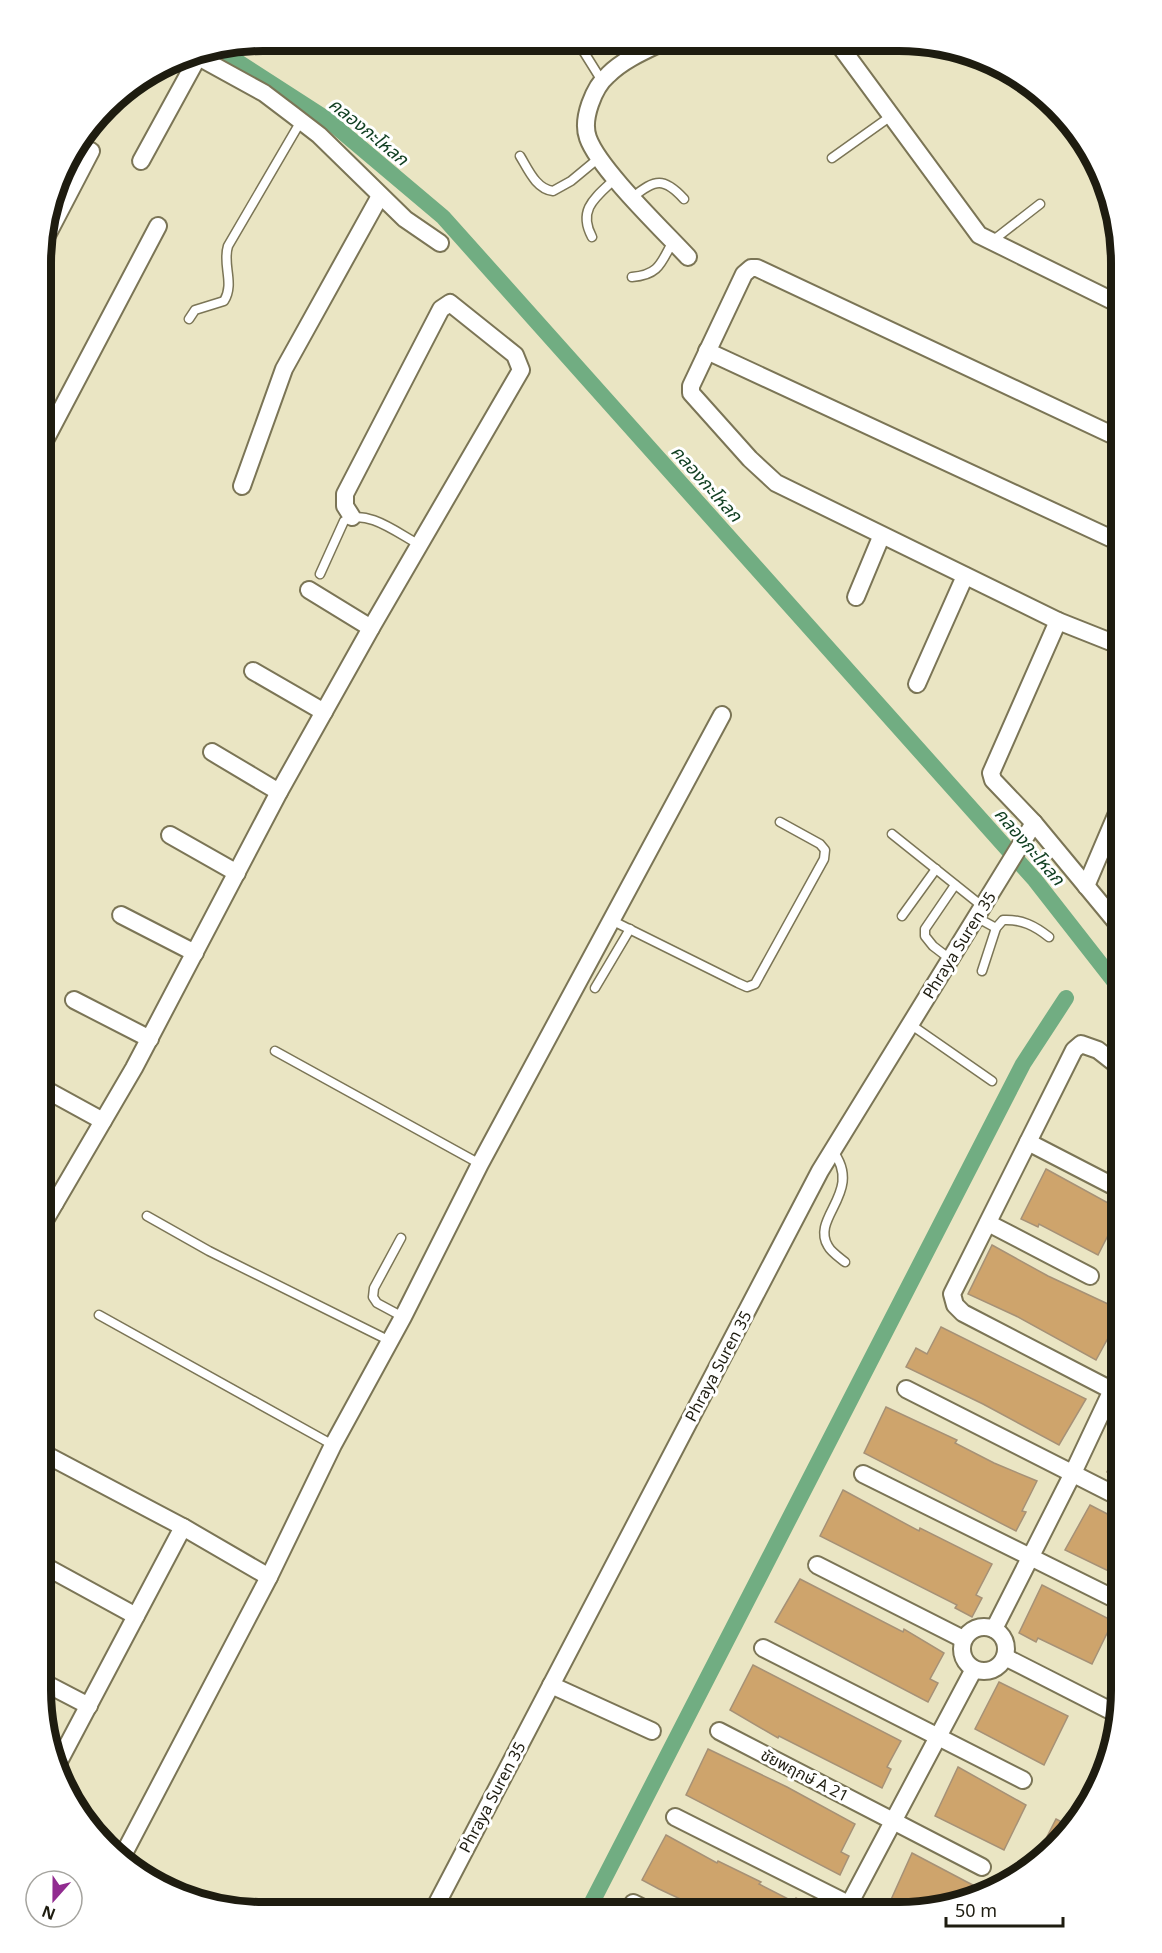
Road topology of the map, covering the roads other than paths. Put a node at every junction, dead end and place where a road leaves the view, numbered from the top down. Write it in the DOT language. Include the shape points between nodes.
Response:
graph roads {
  1 [pos="583,51"];
  2 [pos="646,51"];
  3 [pos="849,51"];
  4 [pos="202,60"];
  5 [pos="191,63"];
  6 [pos="602,81"];
  7 [pos="891,116"];
  8 [pos="301,121"];
  9 [pos="91,151"];
  10 [pos="520,156"];
  11 [pos="600,157"];
  12 [pos="832,158"];
  13 [pos="141,161"];
  14 [pos="616,178"];
  15 [pos="380,196"];
  16 [pos="633,197"];
  17 [pos="684,199"];
  18 [pos="1040,204"];
  19 [pos="56,219"];
  20 [pos="158,226"];
  21 [pos="592,237"];
  22 [pos="673,241"];
  23 [pos="440,243"];
  24 [pos="991,243"];
  25 [pos="688,257"];
  26 [pos="632,277"];
  27 [pos="1111,300"];
  28 [pos="189,319"];
  29 [pos="707,351"];
  30 [pos="51,429"];
  31 [pos="1111,434"];
  32 [pos="242,486"];
  33 [pos="352,517"];
  34 [pos="881,537"];
  35 [pos="1111,538"];
  36 [pos="420,546"];
  37 [pos="320,574"];
  38 [pos="965,576"];
  39 [pos="309,590"];
  40 [pos="856,597"];
  41 [pos="1058,621"];
  42 [pos="371,628"];
  43 [pos="1111,637"];
  44 [pos="253,671"];
  45 [pos="917,684"];
  46 [pos="324,712"];
  47 [pos="722,715"];
  48 [pos="212,752"];
  49 [pos="279,792"];
  50 [pos="780,822"];
  51 [pos="1111,827"];
  52 [pos="1030,829"];
  53 [pos="892,834"];
  54 [pos="170,835"];
  55 [pos="936,869"];
  56 [pos="237,873"];
  57 [pos="955,885"];
  58 [pos="1086,886"];
  59 [pos="979,911"];
  60 [pos="121,915"];
  61 [pos="902,916"];
  62 [pos="1111,916"];
  63 [pos="611,920"];
  64 [pos="996,928"];
  65 [pos="630,929"];
  66 [pos="1049,937"];
  67 [pos="195,953"];
  68 [pos="950,959"];
  69 [pos="982,971"];
  70 [pos="595,988"];
  71 [pos="74,1000"];
  72 [pos="910,1024"];
  73 [pos="150,1039"];
  74 [pos="275,1051"];
  75 [pos="1111,1060"];
  76 [pos="992,1081"];
  77 [pos="51,1092"];
  78 [pos="103,1121"];
  79 [pos="1028,1142"];
  80 [pos="832,1150"];
  81 [pos="480,1164"];
  82 [pos="1111,1186"];
  83 [pos="51,1195"];
  84 [pos="147,1216"];
  85 [pos="988,1223"];
  86 [pos="401,1238"];
  87 [pos="845,1262"];
  88 [pos="1089,1276"];
  89 [pos="99,1316"];
  90 [pos="403,1317"];
  91 [pos="390,1341"];
  92 [pos="906,1389"];
  93 [pos="1111,1390"];
  94 [pos="1111,1404"];
  95 [pos="333,1445"];
  96 [pos="51,1457"];
  97 [pos="863,1474"];
  98 [pos="1072,1475"];
  99 [pos="1111,1493"];
  100 [pos="183,1527"];
  101 [pos="1029,1556"];
  102 [pos="817,1565"];
  103 [pos="51,1569"];
  104 [pos="269,1577"];
  105 [pos="1111,1597"];
  106 [pos="136,1616"];
  107 [pos="994,1629"];
  108 [pos="963,1639"];
  109 [pos="763,1648"];
  110 [pos="1005,1657"];
  111 [pos="974,1670"];
  112 [pos="551,1685"];
  113 [pos="51,1687"];
  114 [pos="88,1706"];
  115 [pos="1110,1710"];
  116 [pos="652,1731"];
  117 [pos="719,1731"];
  118 [pos="938,1735"];
  119 [pos="62,1756"];
  120 [pos="1023,1780"];
  121 [pos="675,1816"];
  122 [pos="892,1820"];
  123 [pos="125,1851"];
  124 [pos="982,1867"];
  125 [pos="438,1902"];
  126 [pos="836,1902"];
  127 [pos="850,1902"];
  1 -- 6 [label="lane"];
  2 -- 6 [label="street"];
  3 -- 7 [label="street"];
  4 -- 8 [label="street" via="264,93"];
  5 -- 13 [label="street"];
  6 -- 11 [label="street" via="586,127"];
  7 -- 12 [label="lane"];
  7 -- 24 [label="street" via="979,235"];
  8 -- 15 [label="street"];
  8 -- 28 [label="lane" via="228,246 228,294 224,301 195,310"];
  9 -- 19 [label="street"];
  10 -- 11 [label="lane" via="532,177 544,189 553,191"];
  11 -- 14 [label="street"];
  14 -- 16 [label="street"];
  14 -- 21 [label="lane" via="587,212 585,225"];
  15 -- 23 [label="street"];
  15 -- 32 [label="street" via="284,369"];
  16 -- 17 [label="lane" via="649,184 660,182"];
  16 -- 22 [label="street"];
  18 -- 24 [label="lane"];
  20 -- 30 [label="street"];
  22 -- 25 [label="street"];
  22 -- 26 [label="lane" via="650,276"];
  24 -- 27 [label="street"];
  29 -- 31 [label="street" via="744,274 757,268"];
  29 -- 34 [label="street" via="691,393 750,459 776,483"];
  29 -- 35 [label="street"];
  33 -- 36 [label="lane" via="366,518"];
  33 -- 36 [label="street" via="345,506 345,494 441,309 450,303 515,355 521,370"];
  33 -- 37 [label="lane" via="344,521"];
  34 -- 38 [label="street"];
  34 -- 40 [label="street"];
  36 -- 42 [label="street"];
  38 -- 41 [label="street"];
  38 -- 45 [label="street"];
  39 -- 42 [label="street"];
  41 -- 43 [label="street"];
  41 -- 52 [label="street" via="991,773"];
  42 -- 46 [label="street"];
  44 -- 46 [label="street"];
  46 -- 49 [label="street"];
  47 -- 63 [label="street"];
  48 -- 49 [label="street"];
  49 -- 56 [label="street"];
  50 -- 65 [label="lane" via="820,843 825,850 824,860 755,984 747,987"];
  51 -- 58 [label="street"];
  52 -- 58 [label="street"];
  52 -- 59 [label="street, Phraya Suren 35"];
  53 -- 55 [label="lane"];
  54 -- 56 [label="street"];
  55 -- 57 [label="lane"];
  55 -- 61 [label="lane"];
  56 -- 67 [label="street"];
  57 -- 59 [label="lane"];
  57 -- 68 [label="lane" via="925,929 933,946"];
  58 -- 62 [label="street"];
  59 -- 64 [label="lane"];
  59 -- 68 [label="street, Phraya Suren 35"];
  60 -- 67 [label="street"];
  63 -- 65 [label="lane"];
  63 -- 81 [label="street"];
  64 -- 66 [label="lane" via="1004,920 1016,920"];
  64 -- 69 [label="lane"];
  65 -- 70 [label="lane"];
  67 -- 73 [label="street"];
  68 -- 72 [label="street, Phraya Suren 35"];
  71 -- 73 [label="street"];
  72 -- 76 [label="lane"];
  72 -- 80 [label="street, Phraya Suren 35"];
  73 -- 78 [label="street"];
  74 -- 81 [label="lane"];
  75 -- 79 [label="street" via="1092,1046 1077,1046"];
  77 -- 78 [label="street"];
  78 -- 83 [label="street"];
  79 -- 82 [label="street"];
  79 -- 85 [label="street"];
  80 -- 87 [label="lane" via="841,1161 844,1182 825,1237 828,1247"];
  80 -- 112 [label="street, Phraya Suren 35"];
  81 -- 90 [label="street"];
  84 -- 91 [label="lane"];
  85 -- 88 [label="street"];
  85 -- 93 [label="street" via="954,1288 953,1300 959,1310"];
  86 -- 90 [label="lane" via="373,1297"];
  89 -- 95 [label="lane"];
  90 -- 91 [label="street"];
  91 -- 95 [label="street"];
  92 -- 98 [label="street"];
  94 -- 98 [label="street"];
  95 -- 104 [label="street"];
  96 -- 100 [label="street"];
  97 -- 101 [label="street"];
  98 -- 99 [label="street"];
  98 -- 101 [label="street"];
  100 -- 104 [label="street"];
  100 -- 106 [label="street"];
  101 -- 105 [label="street"];
  101 -- 107 [label="street"];
  102 -- 108 [label="street"];
  103 -- 106 [label="street"];
  104 -- 123 [label="street"];
  106 -- 114 [label="street"];
  107 -- 108 [label="street" via="973,1629"];
  107 -- 110 [label="street" via="1006,1644"];
  108 -- 111 [label="street" via="964,1660"];
  109 -- 118 [label="street"];
  110 -- 111 [label="street" via="989,1671"];
  110 -- 115 [label="street"];
  111 -- 118 [label="street"];
  112 -- 116 [label="street"];
  112 -- 125 [label="street, Phraya Suren 35"];
  113 -- 114 [label="street"];
  114 -- 119 [label="street"];
  117 -- 122 [label="street, ชัยพฤกษ์ A 21"];
  118 -- 120 [label="street"];
  118 -- 122 [label="street"];
  121 -- 126 [label="street"];
  122 -- 124 [label="street, ชัยพฤกษ์ A 21"];
  122 -- 127 [label="street"];
}
